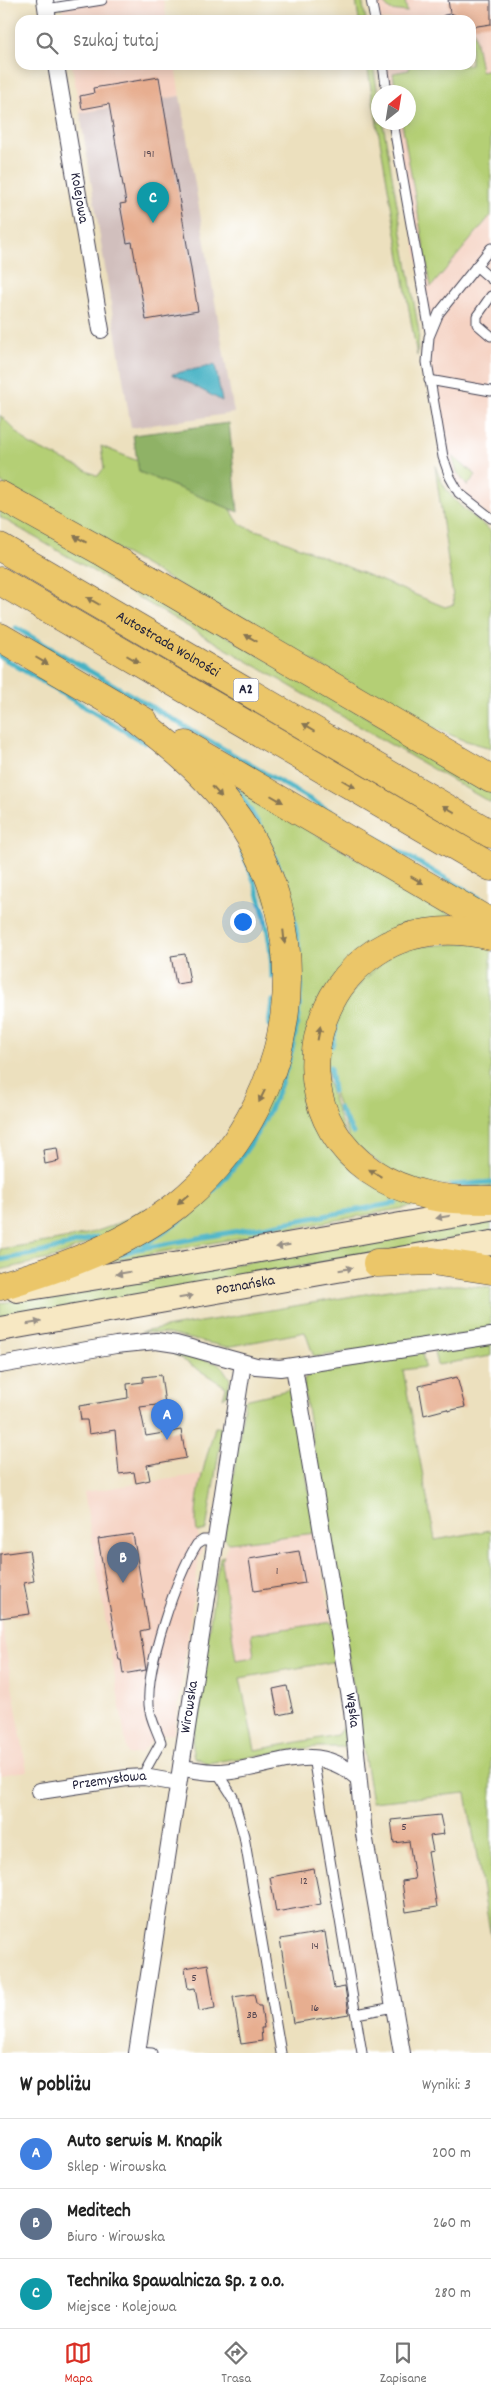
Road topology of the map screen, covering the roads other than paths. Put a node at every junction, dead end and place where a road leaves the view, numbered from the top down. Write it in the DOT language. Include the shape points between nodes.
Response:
graph roads {
  1 [pos="102,0"];
  2 [pos="371,0"];
  3 [pos="46,10"];
  4 [pos="373,15"];
  5 [pos="57,70"];
  6 [pos="383,70"];
  7 [pos="386,85"];
  8 [pos="394,130"];
  9 [pos="491,248"];
  10 [pos="476,266"];
  11 [pos="491,279"];
  12 [pos="491,296"];
  13 [pos="101,330"];
  14 [pos="430,332"];
  15 [pos="491,336"];
  16 [pos="429,380"];
  17 [pos="491,391"];
  18 [pos="0,495"];
  19 [pos="491,518"];
  20 [pos="0,547"];
  21 [pos="0,582"];
  22 [pos="0,637"];
  23 [pos="129,712"];
  24 [pos="397,723"];
  25 [pos="491,757"];
  26 [pos="491,779"];
  27 [pos="491,834"];
  28 [pos="491,867"];
  29 [pos="491,923"];
  30 [pos="491,936"];
  31 [pos="491,1200"];
  32 [pos="491,1209"];
  33 [pos="491,1243"];
  34 [pos="377,1263"];
  35 [pos="491,1270"];
  36 [pos="0,1286"];
  37 [pos="0,1292"];
  38 [pos="0,1330"];
  39 [pos="491,1336"];
  40 [pos="243,1363"];
  41 [pos="0,1365"];
  42 [pos="294,1367"];
  43 [pos="216,1540"];
  44 [pos="313,1756"];
  45 [pos="217,1772"];
  46 [pos="180,1775"];
  47 [pos="357,1777"];
  48 [pos="144,1778"];
  49 [pos="40,1790"];
  50 [pos="394,2007"];
  51 [pos="356,2014"];
  52 [pos="142,2053"];
  53 [pos="281,2053"];
  54 [pos="362,2053"];
  55 [pos="402,2053"];
  1 -- 3 [label="lane"];
  2 -- 4 [label="lane"];
  5 -- 13 [label="street, Kolejowa"];
  6 -- 7 [label="lane"];
  8 -- 14 [label="lane"];
  9 -- 10 [label="lane"];
  10 -- 11 [label="lane"];
  10 -- 14 [label="lane" via="442,309"];
  12 -- 15 [label="lane" via="477,316 477,324"];
  14 -- 16 [label="lane" via="427,352"];
  16 -- 17 [label="lane"];
  16 -- 19 [label="lane" via="444,463 451,480 459,493"];
  24 -- 18 [label="highway, one-way"];
  27 -- 20 [label="highway, Autostrada Wolności / A2, one-way"];
  21 -- 28 [label="highway, Autostrada Wolności / A2, one-way"];
  22 -- 23 [label="highway, one-way"];
  23 -- 29 [label="highway, one-way"];
  23 -- 36 [label="highway, one-way" via="213,787 243,828 260,859 283,929 286,985 281,1038 265,1089 250,1120 223,1159 194,1190 157,1218 111,1245 38,1275"];
  24 -- 25 [label="highway"];
  24 -- 26 [label="highway"];
  31 -- 30 [label="highway, one-way" via="420,1193 398,1186 360,1163 327,1122 316,1086 320,1026 334,993 355,968 372,954 401,939 424,933"];
  32 -- 37 [label="main road, one-way"];
  33 -- 34 [label="main road, Poznańska"];
  34 -- 35 [label="highway" via="432,1262"];
  38 -- 34 [label="main road, Poznańska, one-way"];
  39 -- 42 [label="street"];
  40 -- 41 [label="street" via="156,1341"];
  40 -- 42 [label="street" via="267,1368"];
  40 -- 43 [label="street, Wirowska"];
  42 -- 47 [label="street, Wąska" via="352,1710"];
  43 -- 46 [label="street, Wirowska"];
  43 -- 48 [label="lane" via="203,1540 197,1544 164,1621 149,1696 150,1713 161,1742"];
  44 -- 45 [label="street, Przemysłowa"];
  44 -- 47 [label="street" via="345,1766"];
  44 -- 51 [label="lane"];
  45 -- 46 [label="street, Przemysłowa"];
  45 -- 53 [label="lane" via="233,1797 244,1836"];
  46 -- 48 [label="street, Przemysłowa"];
  46 -- 52 [label="street, Wirowska"];
  47 -- 50 [label="street, Wąska"];
  48 -- 49 [label="street, Przemysłowa"];
  50 -- 51 [label="lane"];
  50 -- 55 [label="street, Wąska"];
  51 -- 54 [label="lane"];
}
